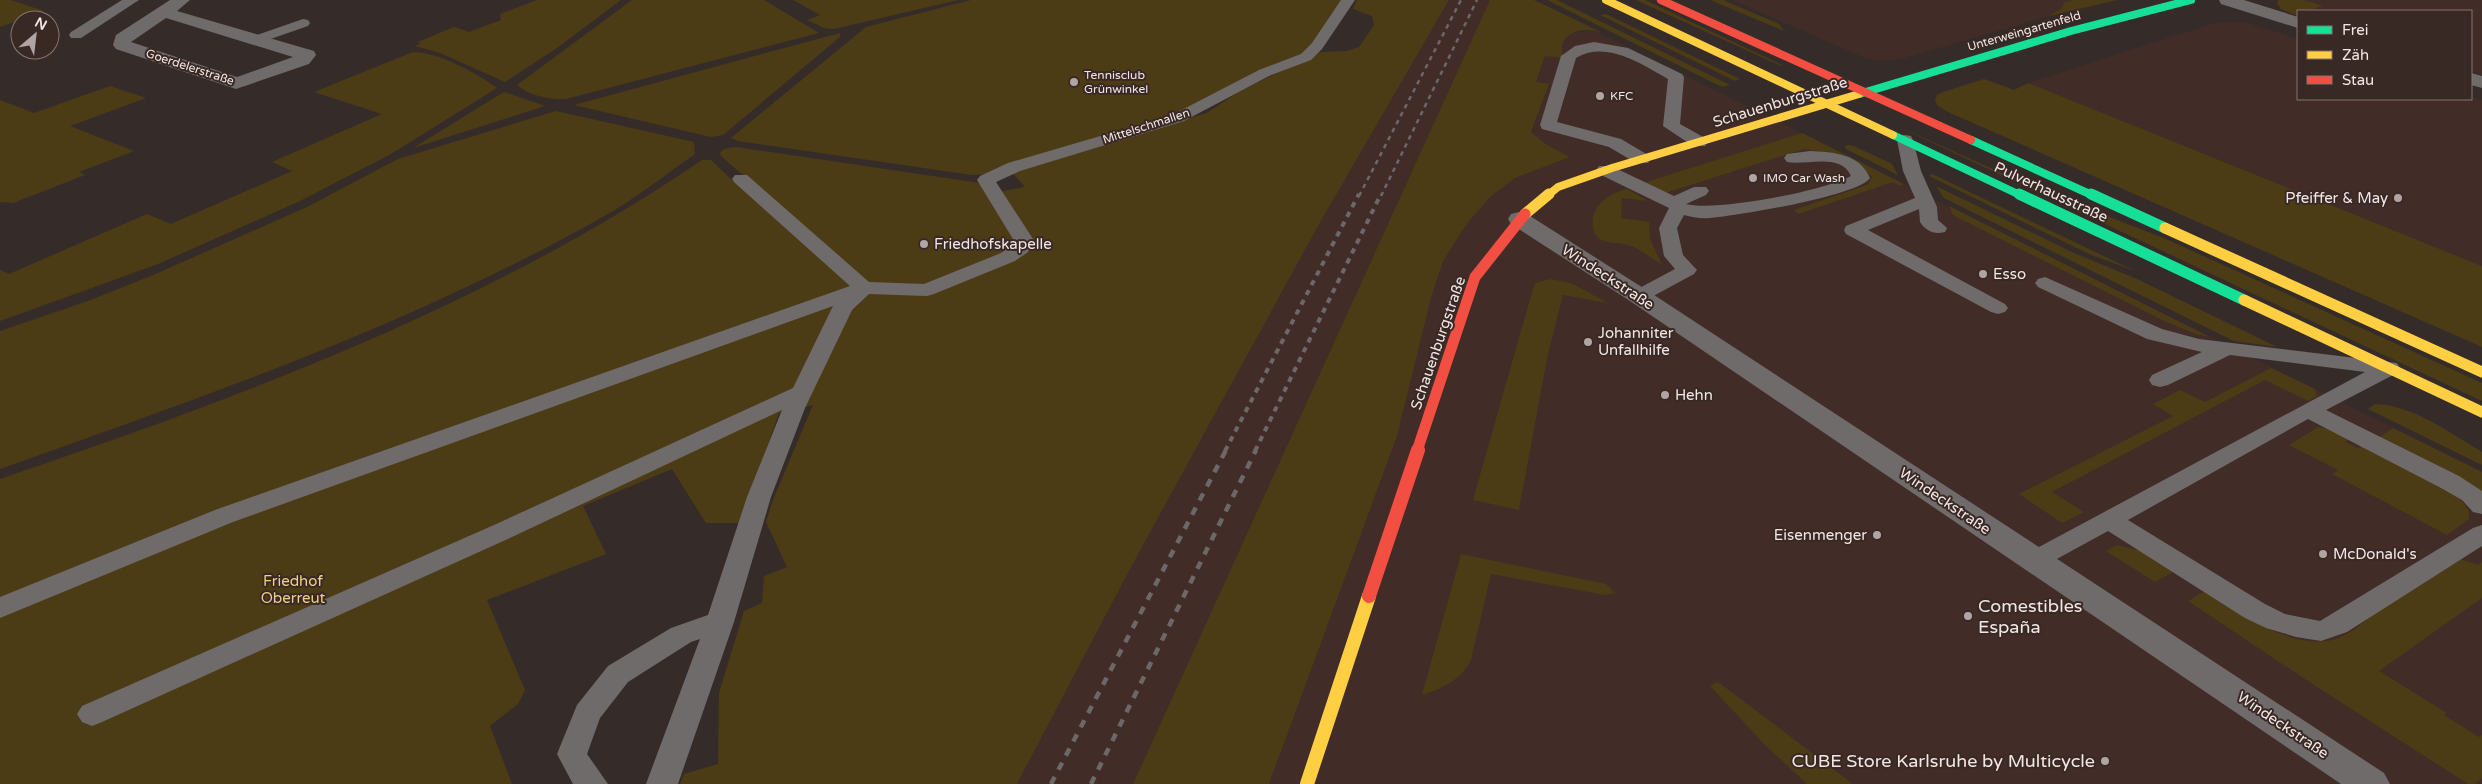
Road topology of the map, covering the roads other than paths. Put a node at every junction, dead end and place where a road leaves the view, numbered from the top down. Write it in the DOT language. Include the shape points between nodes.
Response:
graph roads {
  1 [pos="132,0"];
  2 [pos="182,0"];
  3 [pos="1348,0"];
  4 [pos="1606,0"];
  5 [pos="1662,0"];
  6 [pos="2191,0"];
  7 [pos="2227,0"];
  8 [pos="163,12"];
  9 [pos="2297,23"];
  10 [pos="310,25"];
  11 [pos="76,35"];
  12 [pos="263,42"];
  13 [pos="1865,92"];
  14 [pos="1824,104"];
  15 [pos="1904,140"];
  16 [pos="1699,142"];
  17 [pos="1793,158"];
  18 [pos="1642,159"];
  19 [pos="1605,170"];
  20 [pos="741,178"];
  21 [pos="1700,191"];
  22 [pos="1925,200"];
  23 [pos="1676,206"];
  24 [pos="1519,219"];
  25 [pos="1938,228"];
  26 [pos="2045,283"];
  27 [pos="864,288"];
  28 [pos="1639,296"];
  29 [pos="1998,308"];
  30 [pos="2226,349"];
  31 [pos="2389,368"];
  32 [pos="2482,372"];
  33 [pos="2160,380"];
  34 [pos="802,392"];
  35 [pos="2308,410"];
  36 [pos="2482,412"];
  37 [pos="2482,506"];
  38 [pos="2110,520"];
  39 [pos="2482,534"];
  40 [pos="2035,560"];
  41 [pos="0,608"];
  42 [pos="720,622"];
  43 [pos="92,714"];
  44 [pos="592,784"];
  45 [pos="662,784"];
  46 [pos="1307,784"];
  47 [pos="2371,784"];
  1 -- 11 [label="lane"];
  2 -- 8 [label="street, Goerdelerstraße"];
  3 -- 27 [label="lane, Mittelschmallen" via="1306,57 1264,73 1178,118 1003,171 986,180 1024,239 1021,248 1008,257 927,290"];
  4 -- 14 [label="main road, Pulverhausstraße"];
  5 -- 13 [label="main road, Pulverhausstraße"];
  6 -- 13 [label="main road, Unterweingartenfeld" via="2071,31"];
  7 -- 9 [label="street"];
  8 -- 12 [label="street, Goerdelerstraße"];
  8 -- 12 [label="street, Goerdelerstraße" via="122,39 122,45 236,83 252,80 308,55"];
  10 -- 12 [label="lane"];
  13 -- 14 [label="main road, Schauenburgstraße"];
  13 -- 32 [label="main road, Pulverhausstraße"];
  14 -- 15 [label="main road, Pulverhausstraße"];
  14 -- 16 [label="main road, Schauenburgstraße"];
  15 -- 22 [label="lane"];
  15 -- 31 [label="main road, Pulverhausstraße"];
  16 -- 18 [label="main road, Schauenburgstraße"];
  16 -- 18 [label="lane" via="1671,126 1676,76 1637,56 1615,49 1589,46 1576,49 1569,56 1548,125 1615,143"];
  17 -- 23 [label="lane" via="1816,155 1835,158 1857,169 1861,178 1844,186 1740,209 1704,213"];
  18 -- 19 [label="main road, Schauenburgstraße"];
  19 -- 23 [label="lane"];
  19 -- 24 [label="main road, Schauenburgstraße" via="1558,187"];
  20 -- 27 [label="lane"];
  21 -- 23 [label="lane"];
  22 -- 25 [label="lane" via="1930,222"];
  22 -- 29 [label="lane" via="1853,230"];
  23 -- 28 [label="lane" via="1668,228 1674,256 1687,270"];
  24 -- 28 [label="street, Windeckstraße"];
  24 -- 46 [label="main road, Schauenburgstraße" via="1475,277"];
  26 -- 30 [label="lane" via="2155,334"];
  27 -- 34 [label="lane" via="843,307"];
  27 -- 41 [label="lane" via="224,516"];
  28 -- 40 [label="street, Windeckstraße"];
  30 -- 31 [label="lane"];
  30 -- 33 [label="lane"];
  31 -- 35 [label="lane"];
  31 -- 36 [label="main road, Pulverhausstraße"];
  34 -- 42 [label="lane" via="759,497"];
  34 -- 43 [label="lane" via="503,531"];
  35 -- 37 [label="lane" via="2450,482 2471,494"];
  35 -- 38 [label="lane"];
  38 -- 39 [label="lane" via="2256,611 2296,627 2320,631 2337,625"];
  38 -- 40 [label="lane"];
  40 -- 47 [label="street, Windeckstraße"];
  42 -- 44 [label="lane" via="681,635 652,652 618,674 599,697 587,713 572,754"];
  42 -- 45 [label="lane"];
}
